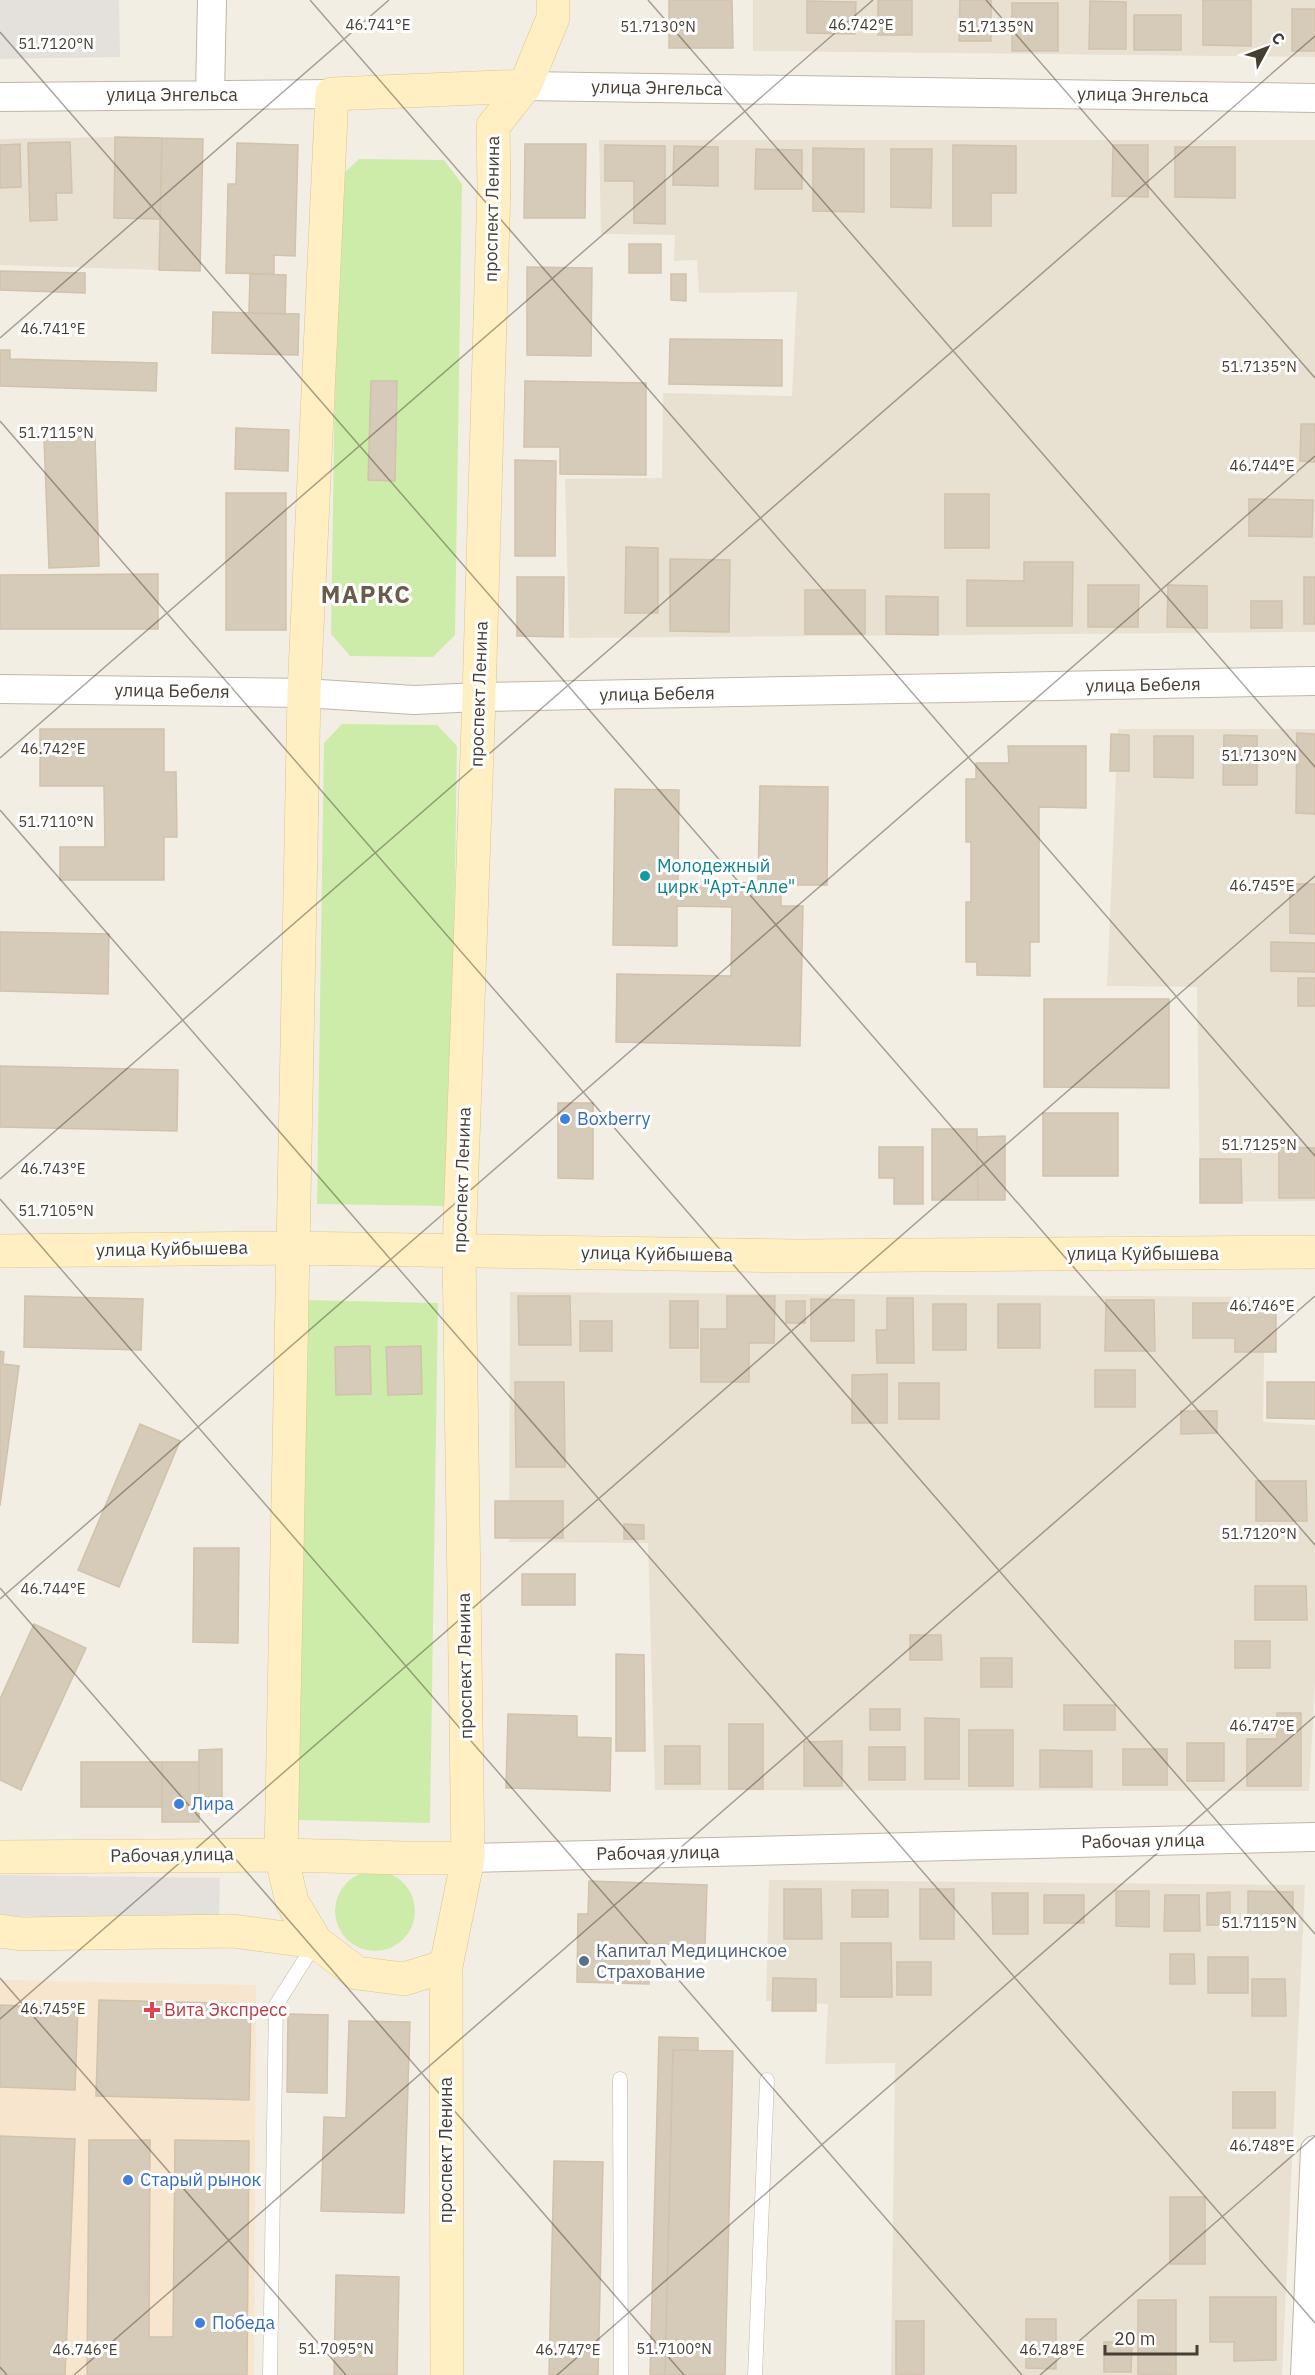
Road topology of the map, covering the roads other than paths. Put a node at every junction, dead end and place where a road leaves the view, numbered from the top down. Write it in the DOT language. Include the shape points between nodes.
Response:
graph roads {
  1 [pos="212,0"];
  2 [pos="553,0"];
  3 [pos="525,86"];
  4 [pos="332,94"];
  5 [pos="210,95"];
  6 [pos="0,97"];
  7 [pos="1315,98"];
  8 [pos="1315,681"];
  9 [pos="0,689"];
  10 [pos="304,693"];
  11 [pos="479,697"];
  12 [pos="291,1248"];
  13 [pos="0,1251"];
  14 [pos="459,1251"];
  15 [pos="1315,1252"];
  16 [pos="1315,1837"];
  17 [pos="281,1855"];
  18 [pos="0,1857"];
  19 [pos="468,1858"];
  20 [pos="0,1931"];
  21 [pos="316,1942"];
  22 [pos="446,1966"];
  23 [pos="620,2079"];
  24 [pos="767,2080"];
  25 [pos="1315,2150"];
  26 [pos="270,2375"];
  27 [pos="447,2375"];
  28 [pos="621,2375"];
  29 [pos="755,2375"];
  30 [pos="1305,2375"];
  1 -- 5 [label="street"];
  2 -- 3 [label="street, проспект Ленина" via="553,18"];
  3 -- 4 [label="street, улица Энгельса"];
  3 -- 7 [label="street, улица Энгельса"];
  3 -- 11 [label="street, проспект Ленина" via="493,126"];
  4 -- 5 [label="street, улица Энгельса"];
  4 -- 10 [label="street"];
  5 -- 6 [label="street, улица Энгельса"];
  8 -- 11 [label="street, улица Бебеля"];
  9 -- 10 [label="street, улица Бебеля"];
  10 -- 11 [label="street, улица Бебеля" via="414,700"];
  10 -- 12 [label="street"];
  11 -- 14 [label="street, проспект Ленина"];
  12 -- 13 [label="street, улица Куйбышева"];
  12 -- 14 [label="street, улица Куйбышева"];
  12 -- 17 [label="street"];
  14 -- 15 [label="street, улица Куйбышева" via="797,1256"];
  14 -- 19 [label="street, проспект Ленина"];
  16 -- 19 [label="street, Рабочая улица"];
  17 -- 18 [label="street, Рабочая улица"];
  17 -- 19 [label="street, Рабочая улица"];
  17 -- 21 [label="street" via="292,1902"];
  19 -- 22 [label="street, проспект Ленина"];
  20 -- 21 [label="street" via="233,1931"];
  21 -- 22 [label="street" via="357,1973 404,1979"];
  21 -- 26 [label="lane" via="276,2005"];
  22 -- 27 [label="street, проспект Ленина"];
  23 -- 28 [label="lane"];
  24 -- 29 [label="lane"];
  25 -- 30 [label="street"];
}
